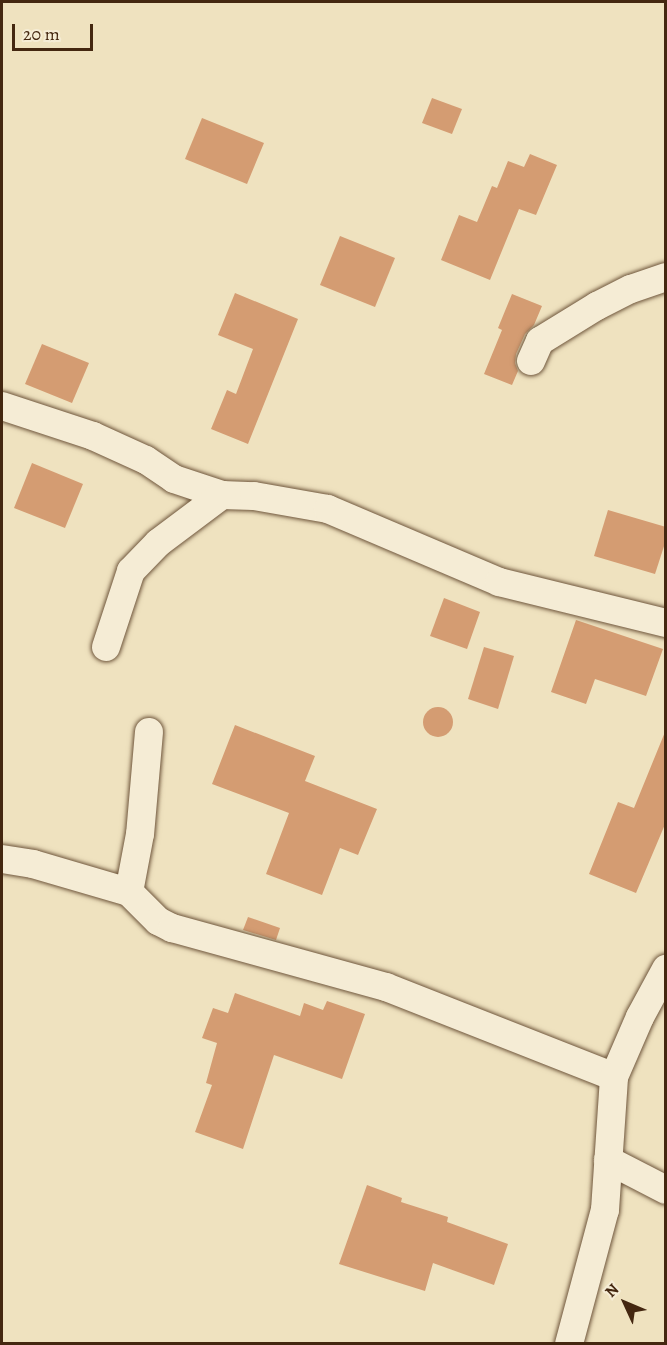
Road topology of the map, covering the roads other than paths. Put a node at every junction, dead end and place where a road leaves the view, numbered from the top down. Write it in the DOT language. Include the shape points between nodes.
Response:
graph roads {
  1 [pos="666,277"];
  2 [pos="531,361"];
  3 [pos="2,406"];
  4 [pos="222,495"];
  5 [pos="666,623"];
  6 [pos="106,647"];
  7 [pos="149,732"];
  8 [pos="2,859"];
  9 [pos="129,892"];
  10 [pos="666,969"];
  11 [pos="614,1077"];
  12 [pos="608,1160"];
  13 [pos="666,1190"];
  14 [pos="569,1344"];
  1 -- 2 [label="street" via="597,306 540,341"];
  3 -- 4 [label="street" via="93,436 146,459 174,479"];
  4 -- 5 [label="street" via="254,496 328,509 499,582"];
  4 -- 6 [label="street" via="158,543 131,571"];
  7 -- 9 [label="street" via="140,834"];
  8 -- 9 [label="street"];
  9 -- 11 [label="street" via="158,921 172,928 386,987"];
  10 -- 11 [label="street"];
  11 -- 12 [label="street"];
  12 -- 13 [label="street"];
  12 -- 14 [label="street" via="605,1210"];
}
